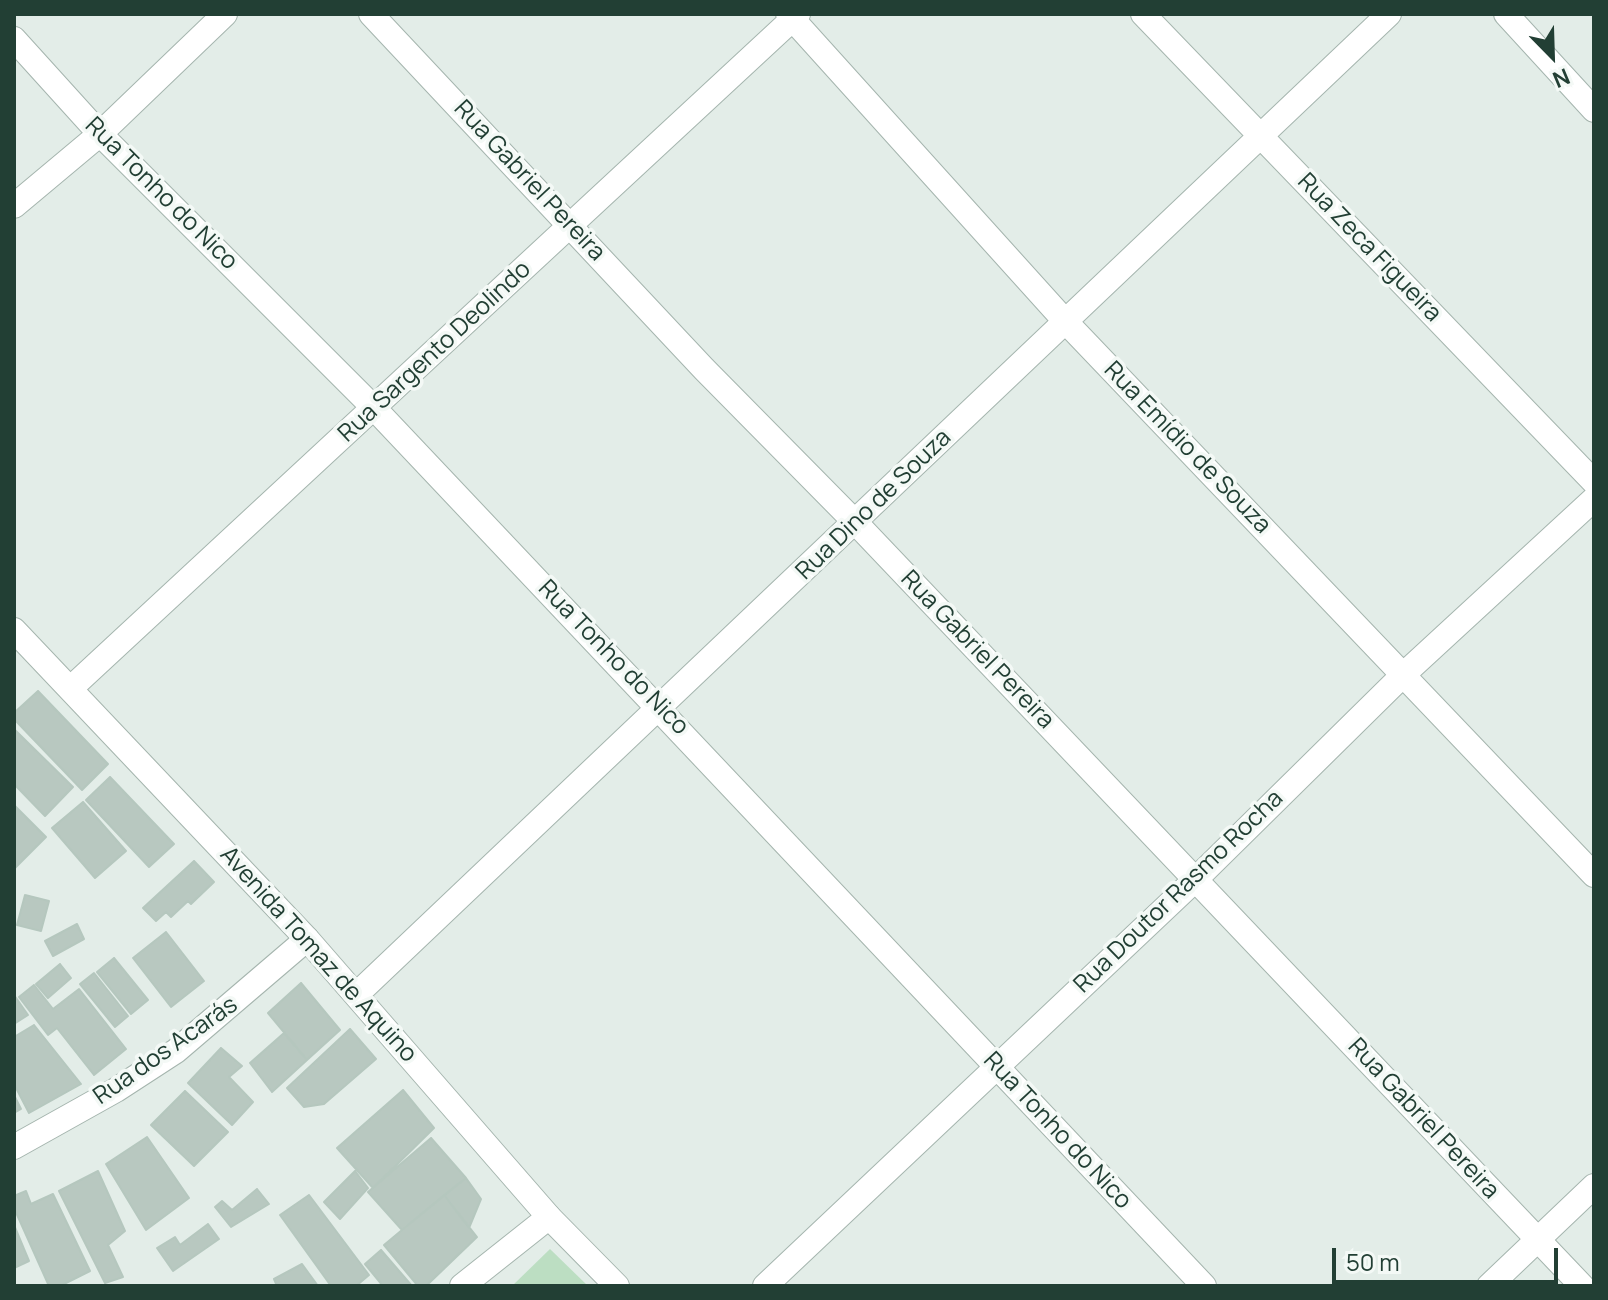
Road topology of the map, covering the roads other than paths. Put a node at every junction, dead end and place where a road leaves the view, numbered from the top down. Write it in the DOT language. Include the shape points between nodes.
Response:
graph roads {
  1 [pos="225,14"];
  2 [pos="371,14"];
  3 [pos="1143,14"];
  4 [pos="1389,14"];
  5 [pos="1506,14"];
  6 [pos="793,16"];
  7 [pos="14,39"];
  8 [pos="1594,110"];
  9 [pos="100,134"];
  10 [pos="1259,134"];
  11 [pos="14,206"];
  12 [pos="571,226"];
  13 [pos="1065,321"];
  14 [pos="374,408"];
  15 [pos="1594,482"];
  16 [pos="1594,499"];
  17 [pos="856,523"];
  18 [pos="18,644"];
  19 [pos="1404,674"];
  20 [pos="71,688"];
  21 [pos="659,707"];
  22 [pos="1594,875"];
  23 [pos="1196,879"];
  24 [pos="307,939"];
  25 [pos="357,994"];
  26 [pos="995,1066"];
  27 [pos="14,1147"];
  28 [pos="1594,1186"];
  29 [pos="549,1217"];
  30 [pos="1538,1239"];
  31 [pos="462,1286"];
  32 [pos="617,1286"];
  33 [pos="765,1286"];
  34 [pos="1204,1286"];
  35 [pos="1489,1286"];
  36 [pos="1582,1286"];
  1 -- 9 [label="street"];
  2 -- 12 [label="street, Rua Gabriel Pereira"];
  3 -- 10 [label="street, Rua Zeca Figueira"];
  4 -- 10 [label="street, Rua Dino de Souza"];
  5 -- 8 [label="street"];
  6 -- 12 [label="street, Rua Sargento Deolindo"];
  6 -- 13 [label="street, Rua Emídio de Souza"];
  7 -- 9 [label="street, Rua Tonho do Nico"];
  9 -- 11 [label="street"];
  9 -- 14 [label="street, Rua Tonho do Nico"];
  10 -- 13 [label="street, Rua Dino de Souza"];
  10 -- 15 [label="street, Rua Zeca Figueira"];
  12 -- 14 [label="street, Rua Sargento Deolindo"];
  12 -- 17 [label="street, Rua Gabriel Pereira"];
  13 -- 17 [label="street, Rua Dino de Souza"];
  13 -- 19 [label="street, Rua Emídio de Souza"];
  14 -- 20 [label="street, Rua Sargento Deolindo"];
  14 -- 21 [label="street, Rua Tonho do Nico"];
  16 -- 19 [label="street, Rua Doutor Rasmo Rocha"];
  17 -- 21 [label="street, Rua Dino de Souza"];
  17 -- 23 [label="street, Rua Gabriel Pereira"];
  18 -- 20 [label="street, Avenida Tomaz de Aquino"];
  19 -- 22 [label="street, Rua Emídio de Souza"];
  19 -- 23 [label="street, Rua Doutor Rasmo Rocha"];
  20 -- 24 [label="street, Avenida Tomaz de Aquino"];
  21 -- 25 [label="street, Rua Dino de Souza"];
  21 -- 26 [label="street, Rua Tonho do Nico"];
  23 -- 26 [label="street, Rua Doutor Rasmo Rocha"];
  23 -- 30 [label="street, Rua Gabriel Pereira"];
  24 -- 25 [label="street, Avenida Tomaz de Aquino"];
  24 -- 27 [label="street, Rua dos Acarás" via="176,1051"];
  25 -- 29 [label="street, Avenida Tomaz de Aquino"];
  26 -- 33 [label="street, Rua Doutor Rasmo Rocha"];
  26 -- 34 [label="street, Rua Tonho do Nico"];
  28 -- 30 [label="street"];
  29 -- 31 [label="street"];
  29 -- 32 [label="street, Avenida Tomaz de Aquino"];
  30 -- 35 [label="street"];
  30 -- 36 [label="street, Rua Gabriel Pereira"];
}
